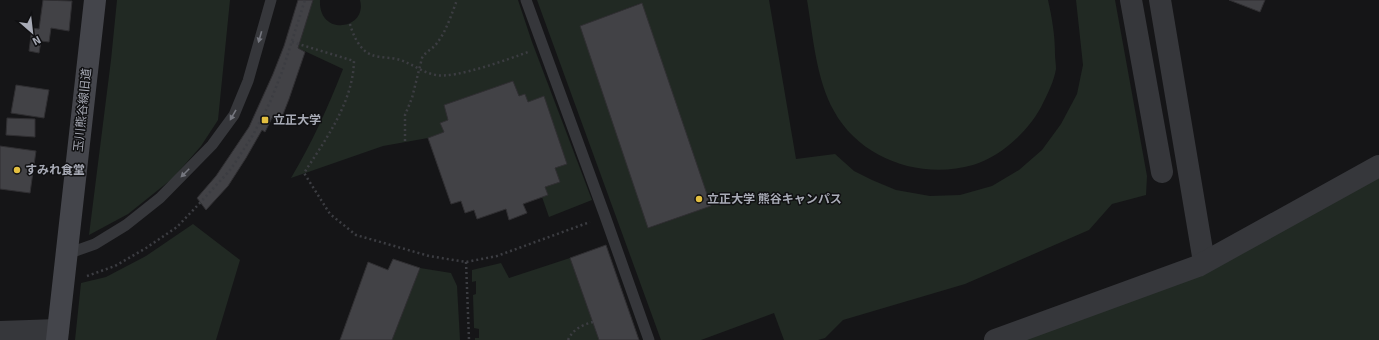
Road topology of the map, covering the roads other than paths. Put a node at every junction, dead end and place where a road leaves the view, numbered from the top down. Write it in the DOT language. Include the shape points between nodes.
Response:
graph roads {
  1 [pos="95,0"];
  2 [pos="271,0"];
  3 [pos="526,0"];
  4 [pos="1131,0"];
  5 [pos="1160,0"];
  6 [pos="1379,166"];
  7 [pos="1162,172"];
  8 [pos="67,254"];
  9 [pos="1204,262"];
  10 [pos="0,332"];
  11 [pos="58,335"];
  12 [pos="649,340"];
  13 [pos="995,340"];
  1 -- 8 [label="street, 玉川熊谷線旧道"];
  2 -- 8 [label="lane, one-way" via="248,81 234,114 212,145 160,198 126,225 95,244"];
  3 -- 12 [label="lane"];
  4 -- 7 [label="street"];
  5 -- 9 [label="street" via="1201,215"];
  6 -- 9 [label="street"];
  8 -- 11 [label="street, 玉川熊谷線旧道"];
  9 -- 13 [label="street"];
  10 -- 11 [label="street"];
}
